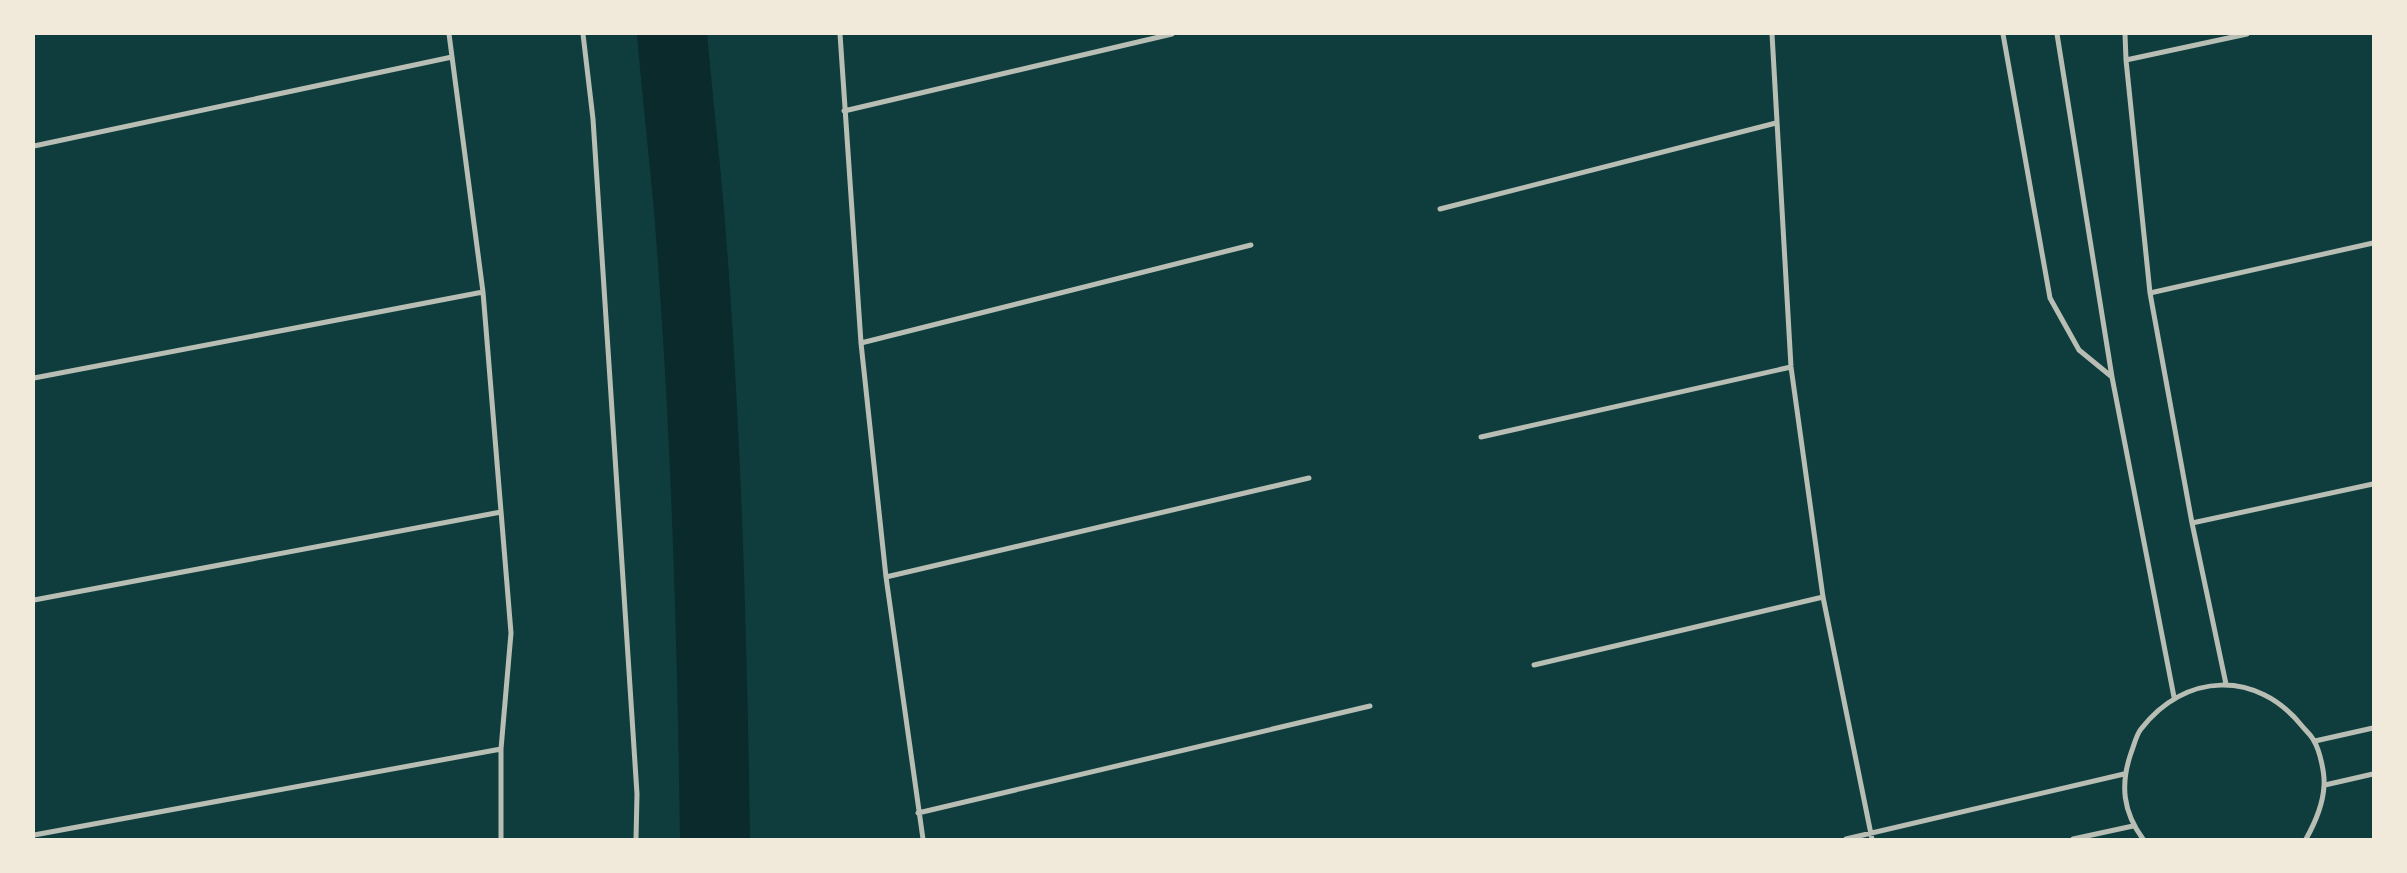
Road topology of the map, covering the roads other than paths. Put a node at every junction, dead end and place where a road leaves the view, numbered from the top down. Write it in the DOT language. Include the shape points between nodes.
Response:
graph roads {
  1 [pos="449,34"];
  2 [pos="583,34"];
  3 [pos="840,34"];
  4 [pos="1172,34"];
  5 [pos="1772,34"];
  6 [pos="2003,34"];
  7 [pos="2057,34"];
  8 [pos="2125,34"];
  9 [pos="2247,34"];
  10 [pos="452,57"];
  11 [pos="2126,60"];
  12 [pos="844,111"];
  13 [pos="1776,123"];
  14 [pos="34,146"];
  15 [pos="1440,209"];
  16 [pos="2373,243"];
  17 [pos="1251,245"];
  18 [pos="483,292"];
  19 [pos="2150,293"];
  20 [pos="862,343"];
  21 [pos="1791,367"];
  22 [pos="2112,377"];
  23 [pos="34,378"];
  24 [pos="1481,438"];
  25 [pos="1309,478"];
  26 [pos="2373,484"];
  27 [pos="501,512"];
  28 [pos="2192,523"];
  29 [pos="886,577"];
  30 [pos="1823,597"];
  31 [pos="34,600"];
  32 [pos="1534,665"];
  33 [pos="2226,684"];
  34 [pos="2174,697"];
  35 [pos="1370,706"];
  36 [pos="2373,728"];
  37 [pos="2314,741"];
  38 [pos="501,749"];
  39 [pos="2124,774"];
  40 [pos="2373,774"];
  41 [pos="2324,785"];
  42 [pos="918,813"];
  43 [pos="2133,826"];
  44 [pos="34,835"];
  45 [pos="1872,836"];
  46 [pos="501,839"];
  47 [pos="636,839"];
  48 [pos="923,839"];
  49 [pos="1846,839"];
  50 [pos="2074,839"];
  51 [pos="2143,839"];
  52 [pos="2306,839"];
  1 -- 10 [label="street"];
  2 -- 47 [label="street" via="593,119 637,794"];
  3 -- 12 [label="street"];
  4 -- 12 [label="street"];
  5 -- 13 [label="street"];
  6 -- 22 [label="street" via="2050,298 2078,350"];
  7 -- 22 [label="street"];
  8 -- 11 [label="street"];
  9 -- 11 [label="street"];
  10 -- 14 [label="street"];
  10 -- 18 [label="street"];
  11 -- 19 [label="street"];
  12 -- 20 [label="street"];
  13 -- 15 [label="street"];
  13 -- 21 [label="street"];
  16 -- 19 [label="street"];
  17 -- 20 [label="street"];
  18 -- 23 [label="street"];
  18 -- 27 [label="street"];
  19 -- 28 [label="street"];
  20 -- 29 [label="street"];
  21 -- 24 [label="street"];
  21 -- 30 [label="street"];
  22 -- 34 [label="street"];
  25 -- 29 [label="street"];
  26 -- 28 [label="street"];
  27 -- 31 [label="street"];
  27 -- 38 [label="street" via="511,633"];
  28 -- 33 [label="street"];
  29 -- 42 [label="street"];
  30 -- 32 [label="street"];
  30 -- 45 [label="street"];
  33 -- 34 [label="street" via="2199,687"];
  33 -- 37 [label="street" via="2259,691 2289,709"];
  34 -- 39 [label="street" via="2140,730"];
  35 -- 42 [label="street"];
  36 -- 37 [label="street"];
  37 -- 41 [label="street"];
  38 -- 44 [label="street"];
  38 -- 46 [label="street"];
  39 -- 43 [label="street" via="2126,804"];
  39 -- 45 [label="street"];
  40 -- 41 [label="street"];
  41 -- 52 [label="street" via="2317,817"];
  42 -- 48 [label="street"];
  43 -- 50 [label="street"];
  43 -- 51 [label="street"];
  45 -- 49 [label="street"];
}
